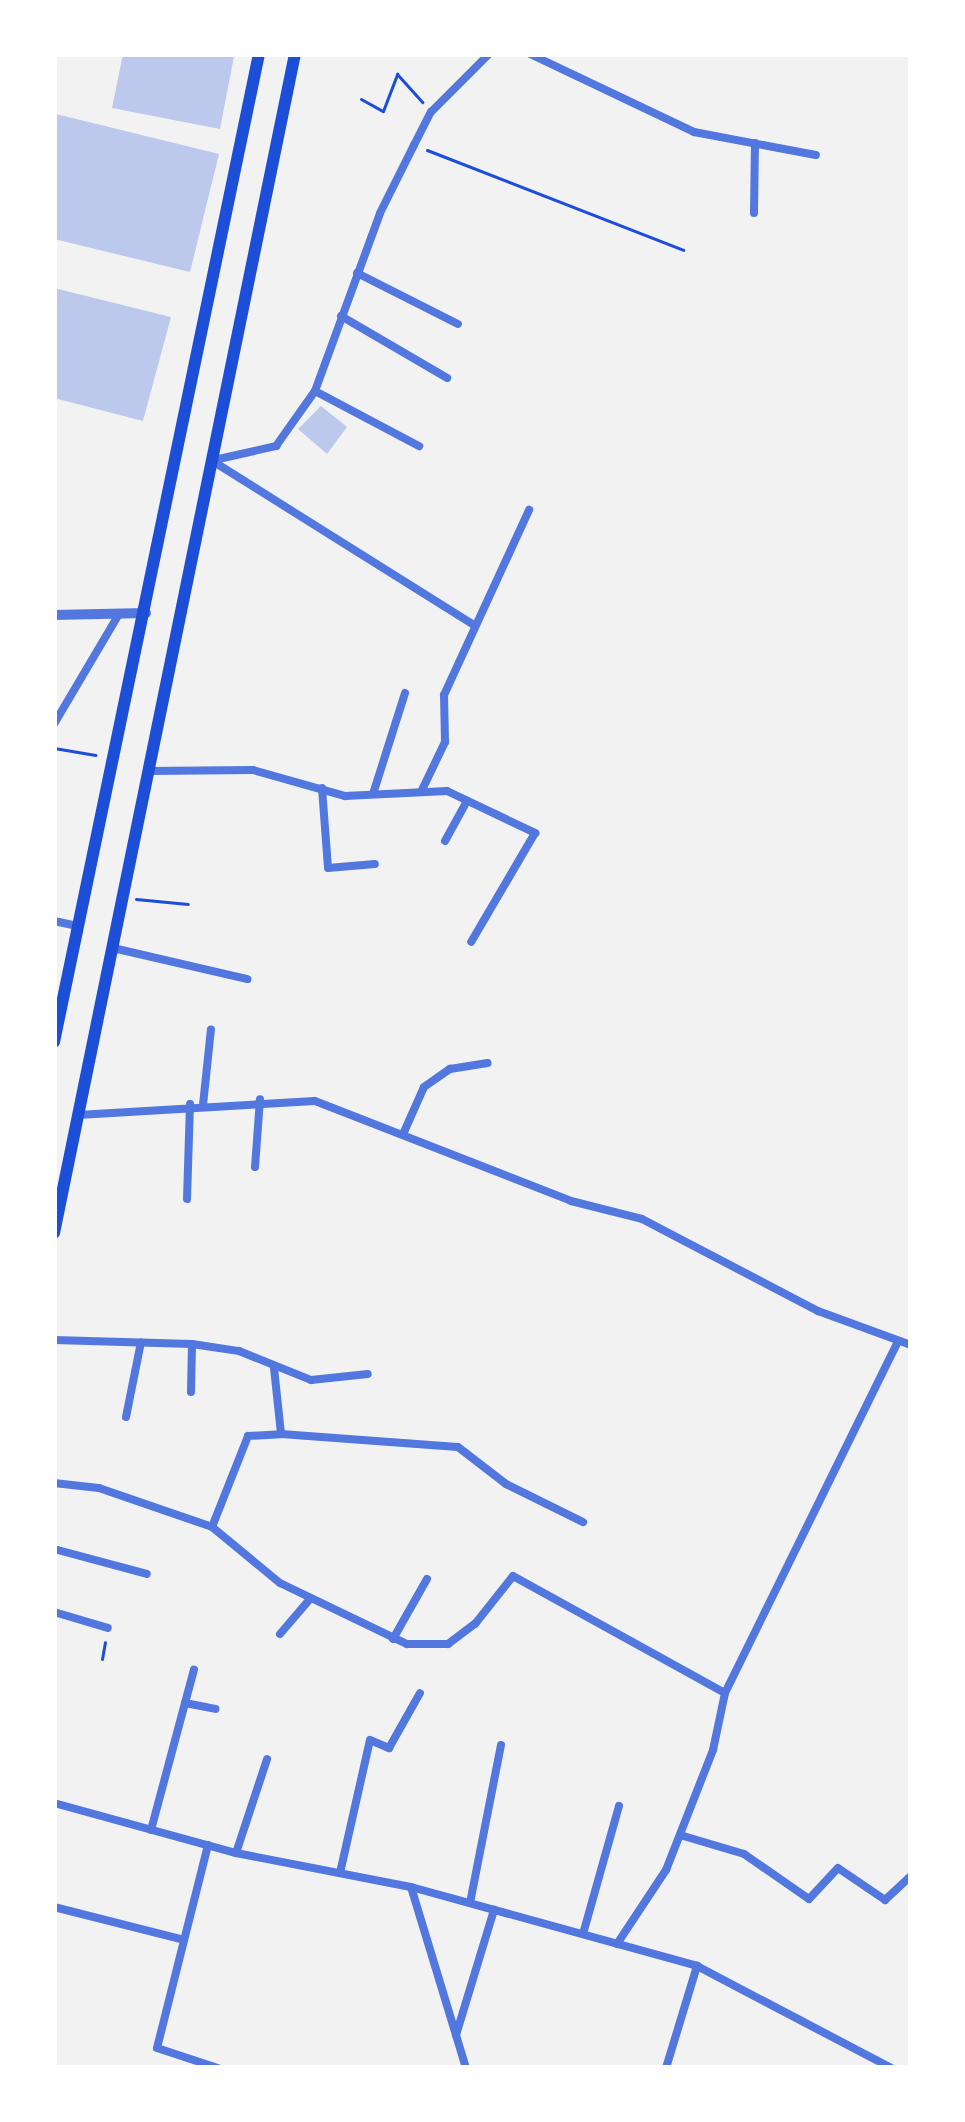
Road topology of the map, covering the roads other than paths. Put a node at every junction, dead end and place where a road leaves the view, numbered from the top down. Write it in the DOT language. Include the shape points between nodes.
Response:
graph roads {
  1 [pos="259,54"];
  2 [pos="295,54"];
  3 [pos="530,54"];
  4 [pos="486,55"];
  5 [pos="755,143"];
  6 [pos="816,155"];
  7 [pos="754,213"];
  8 [pos="357,273"];
  9 [pos="341,316"];
  10 [pos="458,324"];
  11 [pos="447,378"];
  12 [pos="315,391"];
  13 [pos="419,446"];
  14 [pos="212,461"];
  15 [pos="529,510"];
  16 [pos="146,613"];
  17 [pos="119,614"];
  18 [pos="54,615"];
  19 [pos="475,626"];
  20 [pos="405,692"];
  21 [pos="54,724"];
  22 [pos="149,771"];
  23 [pos="322,788"];
  24 [pos="422,790"];
  25 [pos="373,795"];
  26 [pos="467,800"];
  27 [pos="445,841"];
  28 [pos="375,864"];
  29 [pos="54,922"];
  30 [pos="78,926"];
  31 [pos="470,942"];
  32 [pos="113,948"];
  33 [pos="247,980"];
  34 [pos="211,1029"];
  35 [pos="54,1042"];
  36 [pos="488,1063"];
  37 [pos="260,1100"];
  38 [pos="190,1104"];
  39 [pos="203,1105"];
  40 [pos="78,1115"];
  41 [pos="404,1132"];
  42 [pos="255,1167"];
  43 [pos="59,1186"];
  44 [pos="187,1199"];
  45 [pos="55,1226"];
  46 [pos="54,1340"];
  47 [pos="141,1342"];
  48 [pos="192,1343"];
  49 [pos="897,1343"];
  50 [pos="911,1345"];
  51 [pos="274,1368"];
  52 [pos="368,1374"];
  53 [pos="191,1392"];
  54 [pos="126,1417"];
  55 [pos="281,1434"];
  56 [pos="54,1483"];
  57 [pos="583,1522"];
  58 [pos="212,1527"];
  59 [pos="54,1549"];
  60 [pos="147,1574"];
  61 [pos="427,1580"];
  62 [pos="309,1600"];
  63 [pos="54,1612"];
  64 [pos="108,1628"];
  65 [pos="280,1634"];
  66 [pos="393,1639"];
  67 [pos="194,1670"];
  68 [pos="420,1693"];
  69 [pos="725,1693"];
  70 [pos="185,1703"];
  71 [pos="215,1709"];
  72 [pos="501,1745"];
  73 [pos="267,1759"];
  74 [pos="54,1803"];
  75 [pos="619,1806"];
  76 [pos="151,1830"];
  77 [pos="680,1834"];
  78 [pos="208,1845"];
  79 [pos="236,1853"];
  80 [pos="340,1873"];
  81 [pos="911,1876"];
  82 [pos="411,1887"];
  83 [pos="470,1903"];
  84 [pos="54,1907"];
  85 [pos="494,1910"];
  86 [pos="583,1934"];
  87 [pos="184,1940"];
  88 [pos="617,1944"];
  89 [pos="697,1966"];
  90 [pos="456,2036"];
  91 [pos="218,2068"];
  92 [pos="466,2068"];
  93 [pos="666,2068"];
  94 [pos="891,2068"];
  1 -- 16 [label="main road"];
  2 -- 14 [label="main road"];
  3 -- 5 [label="street" via="694,132"];
  4 -- 8 [label="street" via="431,112"];
  5 -- 6 [label="street"];
  5 -- 7 [label="street"];
  8 -- 9 [label="street"];
  8 -- 10 [label="street"];
  9 -- 11 [label="street"];
  9 -- 12 [label="street"];
  12 -- 13 [label="street"];
  12 -- 14 [label="street" via="276,446"];
  14 -- 19 [label="street"];
  14 -- 22 [label="main road"];
  15 -- 19 [label="street"];
  16 -- 17 [label="street"];
  16 -- 30 [label="main road"];
  17 -- 18 [label="street"];
  17 -- 21 [label="street"];
  19 -- 24 [label="street" via="443,695 445,742"];
  20 -- 25 [label="street"];
  22 -- 23 [label="street" via="253,770"];
  22 -- 32 [label="main road"];
  23 -- 25 [label="street"];
  23 -- 28 [label="street" via="328,868"];
  24 -- 25 [label="street"];
  24 -- 26 [label="street"];
  26 -- 27 [label="street"];
  26 -- 31 [label="street" via="535,833"];
  29 -- 30 [label="street"];
  30 -- 35 [label="main road"];
  32 -- 33 [label="street"];
  32 -- 40 [label="main road"];
  34 -- 39 [label="street"];
  36 -- 41 [label="street" via="450,1069 424,1087"];
  37 -- 39 [label="street"];
  37 -- 41 [label="street" via="315,1101"];
  37 -- 42 [label="street"];
  38 -- 39 [label="street"];
  38 -- 40 [label="street"];
  38 -- 44 [label="street"];
  40 -- 43 [label="main road"];
  41 -- 49 [label="street" via="571,1202 642,1220 818,1312"];
  43 -- 45 [label="main road"];
  46 -- 47 [label="street"];
  47 -- 48 [label="street"];
  47 -- 54 [label="street"];
  48 -- 51 [label="street"];
  48 -- 53 [label="street"];
  49 -- 50 [label="street"];
  49 -- 69 [label="street"];
  51 -- 52 [label="street" via="310,1380"];
  51 -- 55 [label="street"];
  55 -- 57 [label="street" via="458,1447 506,1484"];
  55 -- 58 [label="street" via="248,1436"];
  56 -- 58 [label="street" via="99,1487"];
  58 -- 62 [label="street"];
  59 -- 60 [label="street"];
  61 -- 66 [label="street"];
  62 -- 65 [label="street"];
  62 -- 66 [label="street"];
  63 -- 64 [label="street"];
  66 -- 69 [label="street" via="448,1644 513,1576"];
  67 -- 70 [label="street"];
  68 -- 80 [label="street" via="388,1748 370,1740"];
  69 -- 77 [label="street"];
  70 -- 71 [label="street"];
  70 -- 76 [label="street"];
  72 -- 83 [label="street"];
  73 -- 79 [label="street"];
  74 -- 76 [label="street"];
  75 -- 86 [label="street"];
  76 -- 78 [label="street"];
  77 -- 81 [label="street" via="744,1853 809,1899 838,1868 885,1900"];
  77 -- 88 [label="street"];
  78 -- 79 [label="street"];
  78 -- 87 [label="street"];
  79 -- 80 [label="street"];
  80 -- 82 [label="street"];
  82 -- 83 [label="street"];
  82 -- 90 [label="street"];
  83 -- 85 [label="street"];
  84 -- 87 [label="street"];
  85 -- 86 [label="street"];
  85 -- 90 [label="street"];
  86 -- 88 [label="street"];
  87 -- 91 [label="street" via="157,2048"];
  88 -- 89 [label="street"];
  89 -- 93 [label="street"];
  89 -- 94 [label="street"];
  90 -- 92 [label="street"];
}
